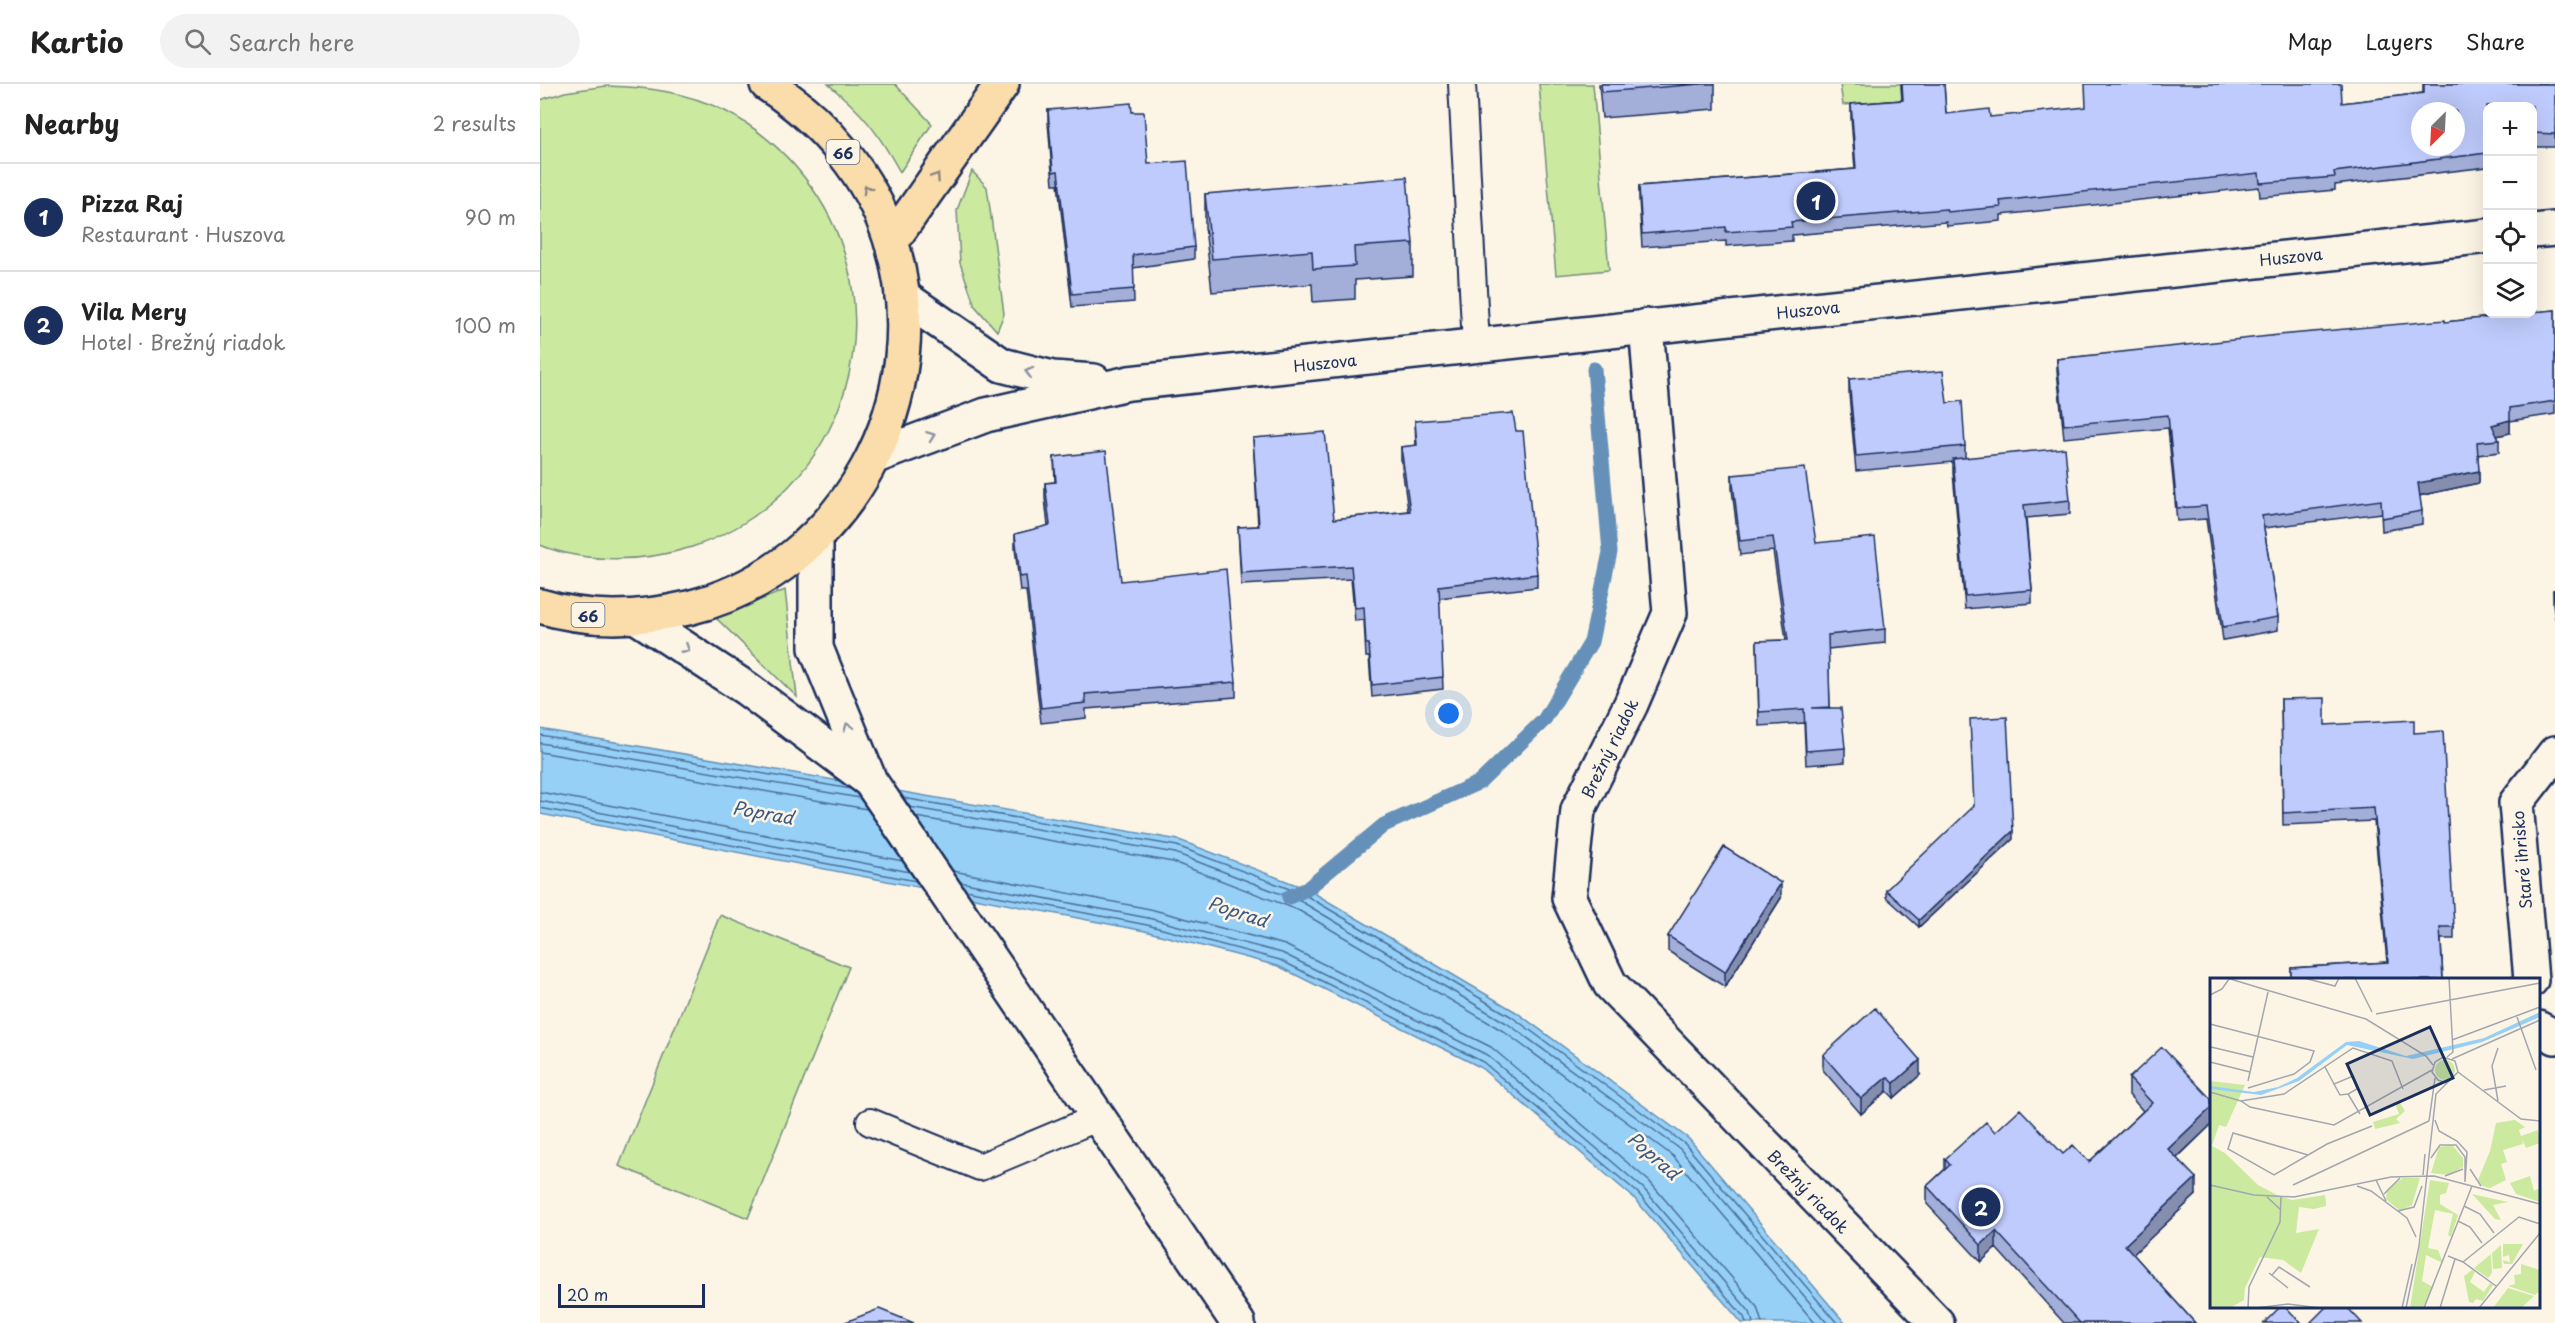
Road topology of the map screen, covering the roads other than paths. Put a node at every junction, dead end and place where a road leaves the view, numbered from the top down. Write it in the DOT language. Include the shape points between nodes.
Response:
graph roads {
  1 [pos="767,84"];
  2 [pos="1002,84"];
  3 [pos="1462,84"];
  4 [pos="2555,229"];
  5 [pos="2537,231"];
  6 [pos="2483,236"];
  7 [pos="891,242"];
  8 [pos="902,296"];
  9 [pos="1646,326"];
  10 [pos="1476,345"];
  11 [pos="1129,383"];
  12 [pos="876,456"];
  13 [pos="816,537"];
  14 [pos="540,606"];
  15 [pos="637,617"];
  16 [pos="2555,753"];
  17 [pos="870,781"];
  18 [pos="2531,978"];
  19 [pos="2540,1029"];
  20 [pos="2555,1037"];
  21 [pos="1099,1117"];
  22 [pos="870,1122"];
  23 [pos="1238,1323"];
  24 [pos="1937,1323"];
  7 -- 1 [label="main road, 66, one-way" via="849,159 807,113"];
  7 -- 2 [label="main road, one-way"];
  3 -- 10 [label="lane"];
  4 -- 5 [label="street"];
  6 -- 9 [label="street, Huszova"];
  7 -- 8 [label="main road, 66"];
  11 -- 8 [label="street, Huszova, one-way" via="1052,378 1002,365"];
  8 -- 12 [label="main road, 66" via="902,361 894,404"];
  9 -- 10 [label="street, Huszova"];
  9 -- 24 [label="street, Brežný riadok" via="1670,613 1631,704 1578,810 1569,898 1610,984"];
  10 -- 11 [label="street, Huszova"];
  12 -- 11 [label="street, Huszova, one-way" via="986,415"];
  12 -- 13 [label="main road, 66" via="859,485"];
  13 -- 15 [label="main road, 66" via="791,559 734,592 702,604"];
  17 -- 13 [label="street, one-way" via="816,648"];
  14 -- 15 [label="main road, 66" via="594,616"];
  15 -- 17 [label="street, one-way" via="747,689"];
  16 -- 18 [label="street, Staré ihrisko" via="2516,803"];
  17 -- 21 [label="street"];
  19 -- 20 [label="street"];
  21 -- 22 [label="lane" via="980,1167"];
  21 -- 23 [label="street"];
}
